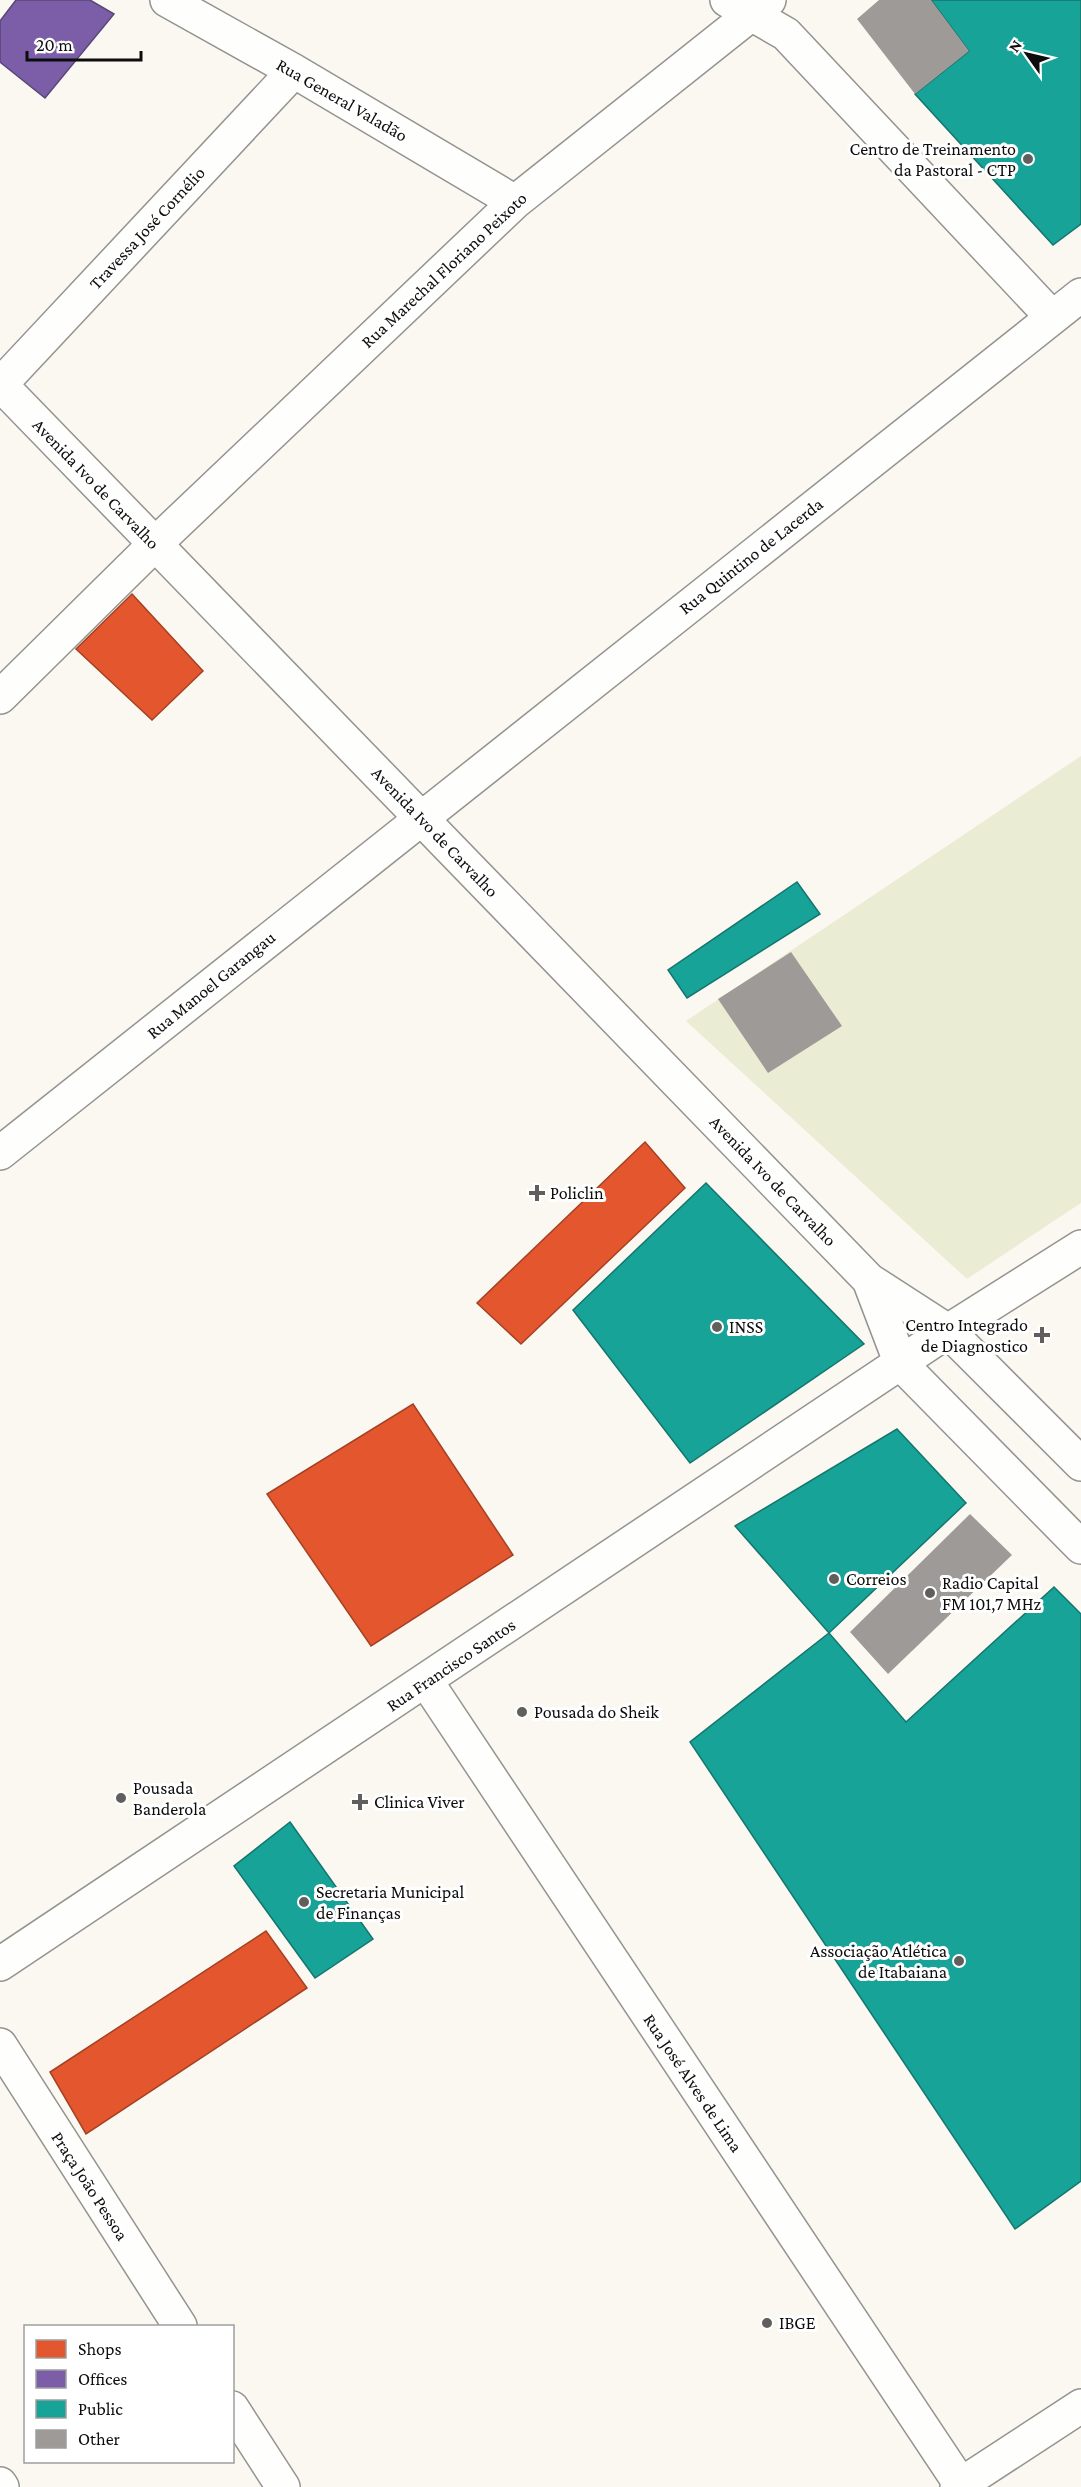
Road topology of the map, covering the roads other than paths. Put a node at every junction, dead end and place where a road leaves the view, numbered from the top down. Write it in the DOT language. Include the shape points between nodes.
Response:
graph roads {
  1 [pos="167,0"];
  2 [pos="748,5"];
  3 [pos="294,71"];
  4 [pos="515,202"];
  5 [pos="1081,295"];
  6 [pos="1052,317"];
  7 [pos="0,385"];
  8 [pos="155,544"];
  9 [pos="0,698"];
  10 [pos="421,818"];
  11 [pos="0,1153"];
  12 [pos="1081,1247"];
  13 [pos="869,1280"];
  14 [pos="948,1331"];
  15 [pos="901,1364"];
  16 [pos="1081,1464"];
  17 [pos="1081,1546"];
  18 [pos="426,1681"];
  19 [pos="0,1964"];
  20 [pos="0,2045"];
  21 [pos="179,2325"];
  22 [pos="1081,2406"];
  23 [pos="234,2411"];
  24 [pos="959,2486"];
  25 [pos="283,2487"];
  1 -- 3 [label="street, Rua General Valadão"];
  2 -- 4 [label="street, Rua Marechal Floriano Peixoto"];
  2 -- 6 [label="street" via="786,34"];
  3 -- 4 [label="street, Rua General Valadão"];
  3 -- 7 [label="street, Travessa José Cornélio"];
  4 -- 8 [label="street, Rua Marechal Floriano Peixoto"];
  5 -- 6 [label="street, Rua Quintino de Lacerda"];
  6 -- 10 [label="street, Rua Quintino de Lacerda"];
  7 -- 8 [label="street, Avenida Ivo de Carvalho"];
  8 -- 9 [label="street, Rua Marechal Floriano Peixoto"];
  8 -- 10 [label="street, Avenida Ivo de Carvalho"];
  10 -- 11 [label="street, Rua Manoel Garangau"];
  10 -- 13 [label="street, Avenida Ivo de Carvalho"];
  12 -- 14 [label="street, Rua Francisco Santos"];
  13 -- 14 [label="street, Avenida Ivo de Carvalho"];
  13 -- 15 [label="street, Avenida Ivo de Carvalho"];
  14 -- 15 [label="street, Rua Francisco Santos"];
  14 -- 16 [label="street, Avenida Ivo de Carvalho"];
  15 -- 17 [label="street, Avenida Ivo de Carvalho"];
  15 -- 18 [label="street, Rua Francisco Santos"];
  18 -- 19 [label="street, Rua Francisco Santos"];
  18 -- 24 [label="street, Rua José Alves de Lima"];
  20 -- 21 [label="street, Praça João Pessoa"];
  22 -- 24 [label="street"];
  23 -- 25 [label="street"];
}
